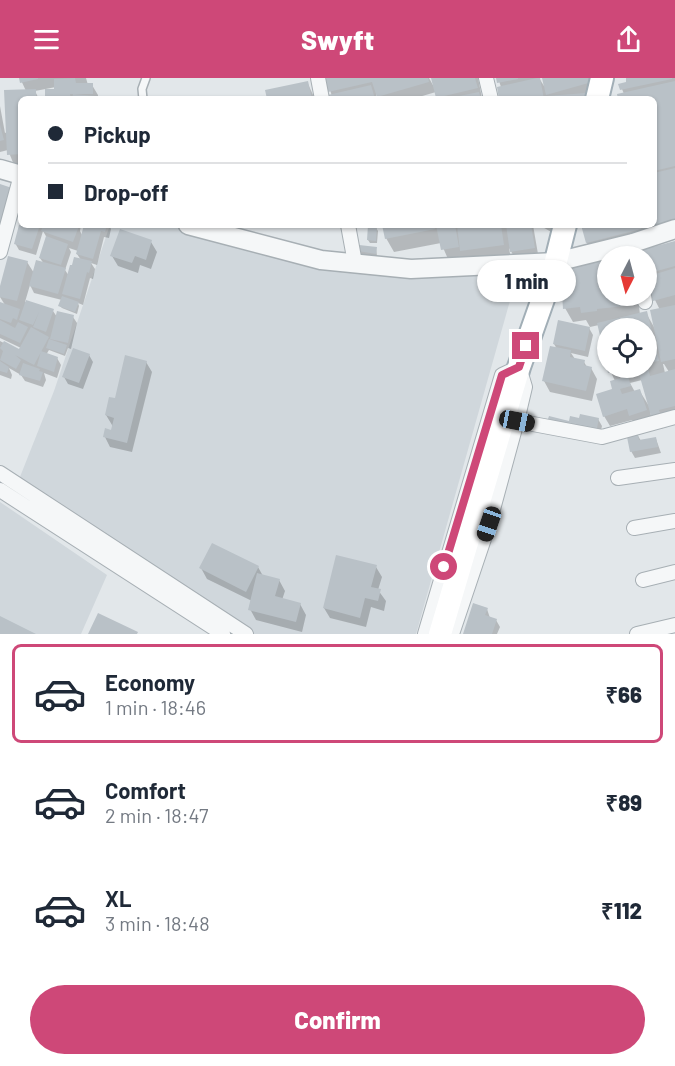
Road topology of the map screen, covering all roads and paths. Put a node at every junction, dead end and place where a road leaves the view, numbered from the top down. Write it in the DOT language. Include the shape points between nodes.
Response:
graph roads {
  1 [pos="146,78"];
  2 [pos="318,78"];
  3 [pos="486,78"];
  4 [pos="602,78"];
  5 [pos="143,96"];
  6 [pos="321,96"];
  7 [pos="490,96"];
  8 [pos="598,96"];
  9 [pos="0,169"];
  10 [pos="18,175"];
  11 [pos="18,187"];
  12 [pos="199,228"];
  13 [pos="349,228"];
  14 [pos="564,228"];
  15 [pos="675,229"];
  16 [pos="642,246"];
  17 [pos="0,252"];
  18 [pos="597,256"];
  19 [pos="556,262"];
  20 [pos="355,263"];
  21 [pos="519,367"];
  22 [pos="675,417"];
  23 [pos="517,421"];
  24 [pos="675,470"];
  25 [pos="0,473"];
  26 [pos="618,478"];
  27 [pos="0,490"];
  28 [pos="675,521"];
  29 [pos="634,528"];
  30 [pos="675,572"];
  31 [pos="643,580"];
  32 [pos="675,625"];
  33 [pos="223,634"];
  34 [pos="246,634"];
  35 [pos="425,634"];
  36 [pos="440,634"];
  37 [pos="452,634"];
  38 [pos="637,634"];
  1 -- 5 [label="lane"];
  2 -- 6 [label="street"];
  3 -- 7 [label="street"];
  4 -- 8 [label="main road"];
  9 -- 10 [label="street"];
  11 -- 17 [label="street"];
  12 -- 20 [label="street" via="321,260"];
  13 -- 20 [label="street"];
  14 -- 19 [label="main road"];
  15 -- 16 [label="street"];
  18 -- 19 [label="street"];
  19 -- 20 [label="street" via="411,269"];
  19 -- 21 [label="main road"];
  21 -- 23 [label="street" via="525,387"];
  21 -- 35 [label="street" via="502,375"];
  21 -- 36 [label="main road"];
  22 -- 23 [label="street" via="602,437"];
  23 -- 37 [label="street" via="489,524"];
  24 -- 26 [label="street"];
  25 -- 34 [label="street"];
  27 -- 33 [label="street"];
  28 -- 29 [label="street"];
  30 -- 31 [label="street"];
  32 -- 38 [label="street"];
}
